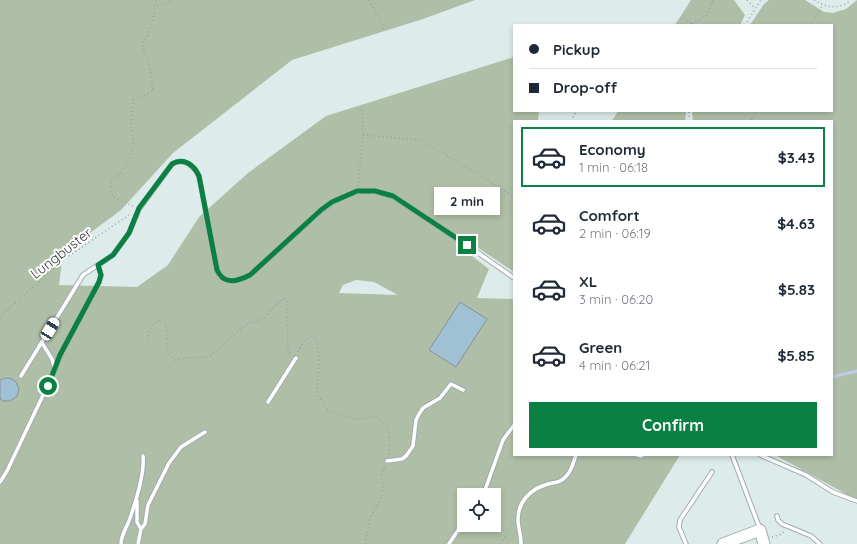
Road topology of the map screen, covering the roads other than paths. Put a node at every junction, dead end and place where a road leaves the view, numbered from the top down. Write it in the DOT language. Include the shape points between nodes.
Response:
graph roads {
  1 [pos="98,265"];
  2 [pos="513,277"];
  3 [pos="42,343"];
  4 [pos="296,358"];
  5 [pos="55,371"];
  6 [pos="21,376"];
  7 [pos="463,390"];
  8 [pos="268,402"];
  9 [pos="513,426"];
  10 [pos="205,432"];
  11 [pos="143,456"];
  12 [pos="576,456"];
  13 [pos="732,456"];
  14 [pos="762,456"];
  15 [pos="387,461"];
  16 [pos="712,472"];
  17 [pos="0,482"];
  18 [pos="486,488"];
  19 [pos="137,498"];
  20 [pos="857,501"];
  21 [pos="777,516"];
  22 [pos="141,528"];
  23 [pos="760,530"];
  24 [pos="457,532"];
  25 [pos="121,544"];
  26 [pos="138,544"];
  27 [pos="449,544"];
  28 [pos="521,544"];
  29 [pos="686,544"];
  30 [pos="723,544"];
  31 [pos="764,544"];
  32 [pos="820,544"];
  1 -- 2 [label="lane" via="113,255 129,233 139,208 172,164 182,162 192,165 199,176 217,270 219,276 224,279 235,281 250,275 321,210 357,191 375,191 393,196"];
  1 -- 3 [label="lane" via="83,275"];
  1 -- 5 [label="lane" via="101,275 99,282 60,355"];
  3 -- 5 [label="lane" via="52,359"];
  3 -- 6 [label="lane"];
  4 -- 8 [label="lane"];
  5 -- 17 [label="lane"];
  7 -- 15 [label="lane" via="451,384 440,398 423,408 416,420 413,446 402,459"];
  9 -- 18 [label="lane" via="503,440"];
  10 -- 22 [label="lane" via="181,447 169,463 148,505 145,524"];
  11 -- 19 [label="lane" via="144,464"];
  12 -- 28 [label="lane" via="571,470 561,481 531,490 522,502 518,519"];
  13 -- 23 [label="lane"];
  14 -- 20 [label="lane" via="806,475 833,492"];
  16 -- 29 [label="lane" via="680,520 679,527"];
  19 -- 22 [label="lane" via="137,522"];
  19 -- 25 [label="lane"];
  21 -- 32 [label="lane" via="782,524 811,536"];
  22 -- 26 [label="lane"];
  23 -- 30 [label="street"];
  23 -- 31 [label="street"];
  24 -- 27 [label="lane"];
}
